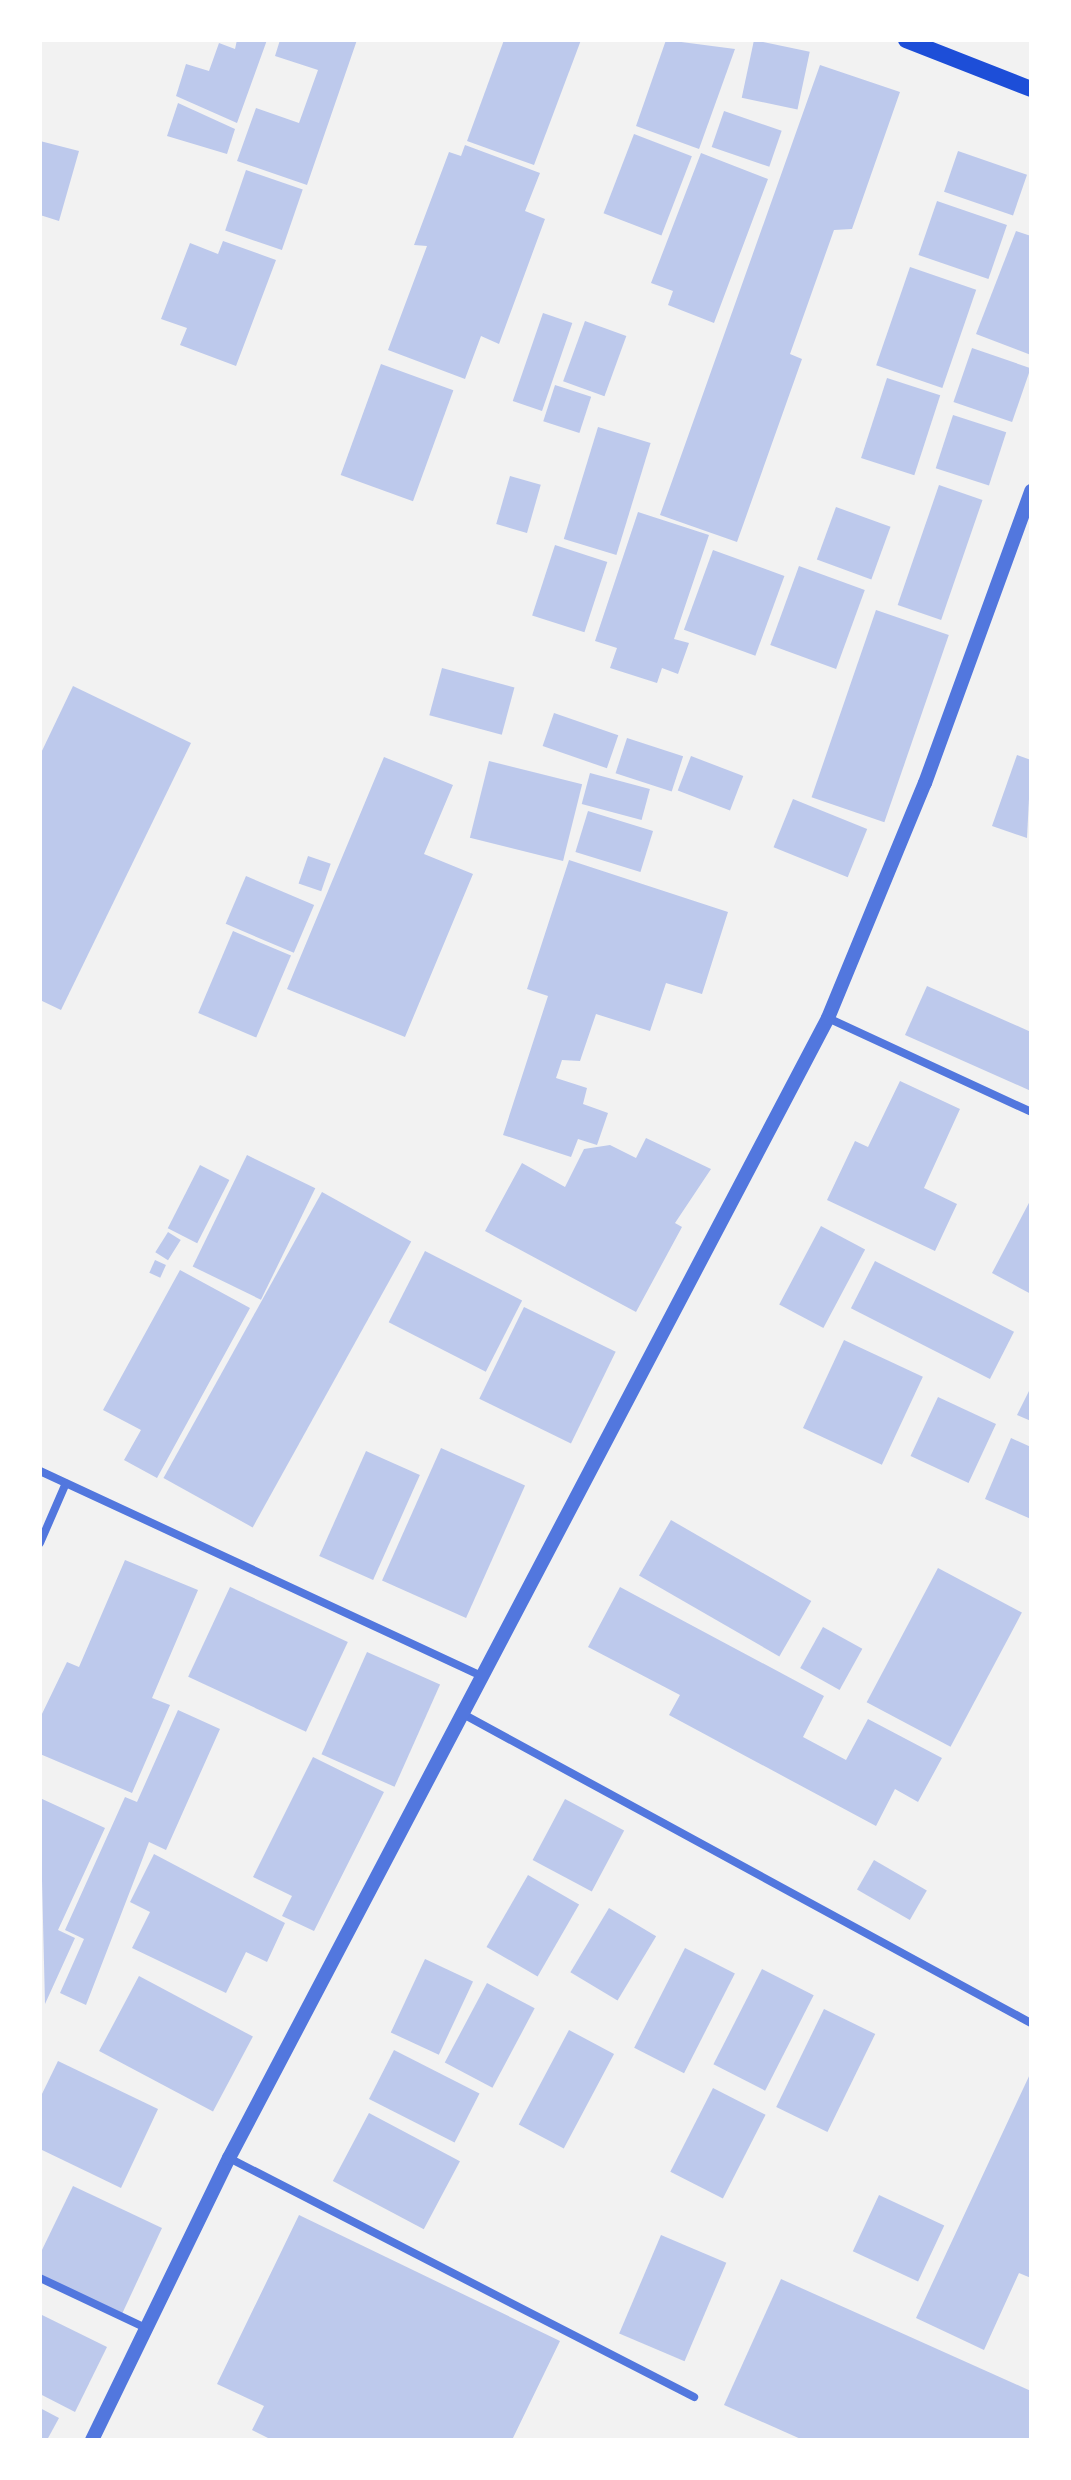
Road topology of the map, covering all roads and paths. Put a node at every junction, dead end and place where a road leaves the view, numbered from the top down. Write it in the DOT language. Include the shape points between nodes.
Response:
graph roads {
  1 [pos="906,40"];
  2 [pos="1031,89"];
  3 [pos="1031,491"];
  4 [pos="828,1018"];
  5 [pos="1031,1112"];
  6 [pos="40,1471"];
  7 [pos="66,1483"];
  8 [pos="40,1543"];
  9 [pos="482,1676"];
  10 [pos="463,1714"];
  11 [pos="1031,2023"];
  12 [pos="229,2158"];
  13 [pos="40,2278"];
  14 [pos="146,2328"];
  15 [pos="694,2397"];
  16 [pos="92,2440"];
  1 -- 2 [label="main road"];
  3 -- 4 [label="street" via="920,797"];
  4 -- 5 [label="street"];
  4 -- 9 [label="street"];
  6 -- 7 [label="street"];
  7 -- 8 [label="street"];
  7 -- 9 [label="street"];
  9 -- 10 [label="street"];
  10 -- 11 [label="street"];
  10 -- 12 [label="street"];
  12 -- 14 [label="street"];
  12 -- 15 [label="street"];
  13 -- 14 [label="street"];
  14 -- 16 [label="street"];
}
